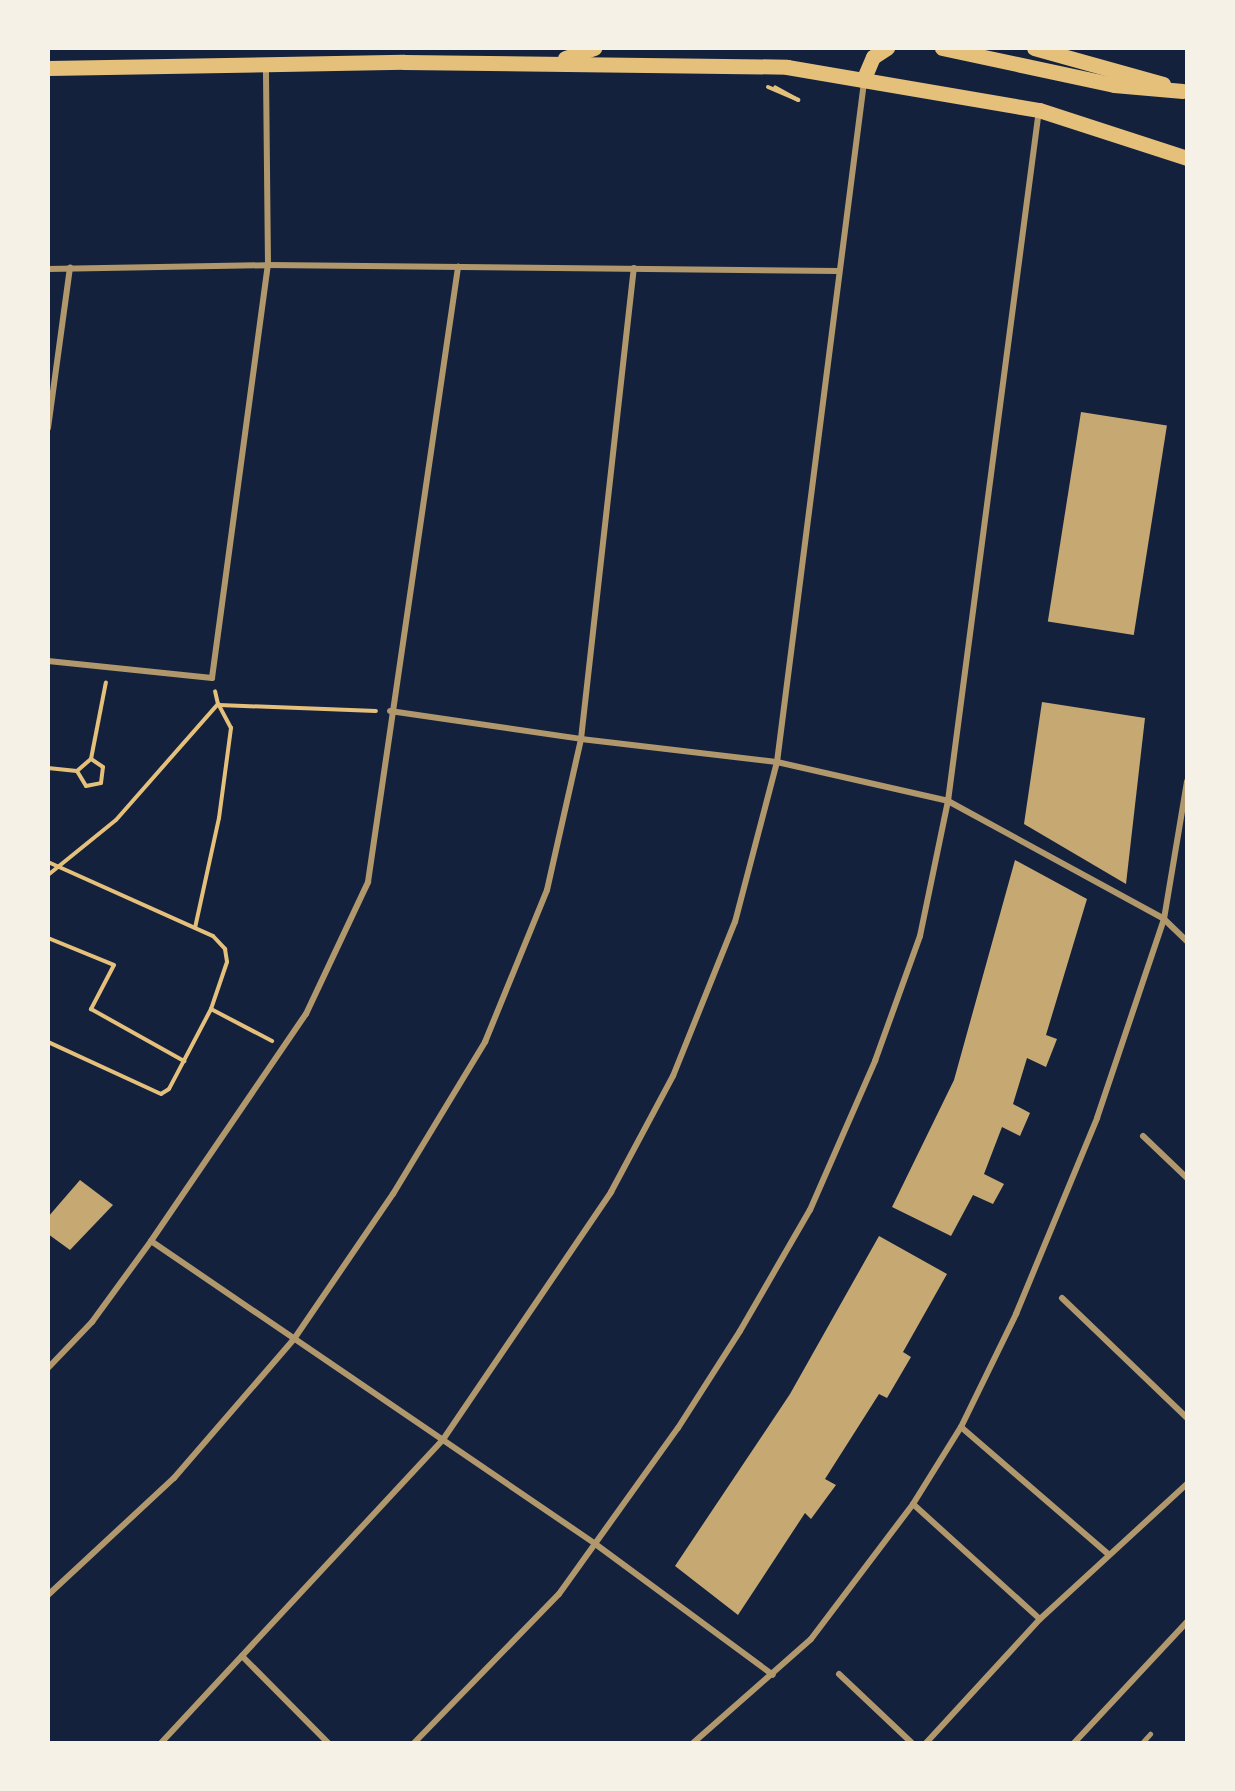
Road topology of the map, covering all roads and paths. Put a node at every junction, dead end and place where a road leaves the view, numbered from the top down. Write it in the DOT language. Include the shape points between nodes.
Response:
graph roads {
  1 [pos="594,48"];
  2 [pos="887,48"];
  3 [pos="942,48"];
  4 [pos="1034,48"];
  5 [pos="553,62"];
  6 [pos="266,64"];
  7 [pos="48,68"];
  8 [pos="864,78"];
  9 [pos="1185,92"];
  10 [pos="1039,110"];
  11 [pos="1187,158"];
  12 [pos="268,265"];
  13 [pos="458,267"];
  14 [pos="70,268"];
  15 [pos="634,268"];
  16 [pos="48,269"];
  17 [pos="838,271"];
  18 [pos="48,428"];
  19 [pos="48,661"];
  20 [pos="108,669"];
  21 [pos="212,678"];
  22 [pos="218,705"];
  23 [pos="390,711"];
  24 [pos="581,739"];
  25 [pos="91,759"];
  26 [pos="777,762"];
  27 [pos="48,768"];
  28 [pos="77,771"];
  29 [pos="1187,781"];
  30 [pos="948,801"];
  31 [pos="48,862"];
  32 [pos="60,867"];
  33 [pos="48,875"];
  34 [pos="1164,919"];
  35 [pos="195,928"];
  36 [pos="48,938"];
  37 [pos="1187,941"];
  38 [pos="211,1009"];
  39 [pos="48,1042"];
  40 [pos="283,1047"];
  41 [pos="184,1061"];
  42 [pos="1143,1136"];
  43 [pos="1187,1178"];
  44 [pos="151,1241"];
  45 [pos="1062,1298"];
  46 [pos="294,1340"];
  47 [pos="48,1368"];
  48 [pos="1187,1418"];
  49 [pos="961,1427"];
  50 [pos="442,1441"];
  51 [pos="1187,1484"];
  52 [pos="913,1504"];
  53 [pos="594,1544"];
  54 [pos="1107,1553"];
  55 [pos="48,1595"];
  56 [pos="1040,1619"];
  57 [pos="1187,1623"];
  58 [pos="243,1656"];
  59 [pos="839,1674"];
  60 [pos="773,1675"];
  61 [pos="1150,1734"];
  62 [pos="161,1743"];
  63 [pos="328,1743"];
  64 [pos="414,1743"];
  65 [pos="693,1743"];
  66 [pos="912,1743"];
  67 [pos="926,1743"];
  68 [pos="1074,1743"];
  69 [pos="1142,1743"];
  1 -- 5 [label="main road"];
  2 -- 8 [label="main road" via="873,57"];
  3 -- 9 [label="main road" via="1114,85"];
  4 -- 9 [label="main road" via="1125,71"];
  5 -- 6 [label="main road"];
  5 -- 8 [label="main road" via="766,65"];
  6 -- 7 [label="main road"];
  6 -- 12 [label="street"];
  8 -- 10 [label="main road"];
  8 -- 17 [label="street"];
  10 -- 11 [label="main road"];
  10 -- 30 [label="street"];
  12 -- 13 [label="street"];
  12 -- 14 [label="street"];
  12 -- 21 [label="street"];
  13 -- 15 [label="street"];
  13 -- 23 [label="street"];
  14 -- 16 [label="street"];
  14 -- 18 [label="street"];
  15 -- 17 [label="street"];
  15 -- 24 [label="street"];
  17 -- 26 [label="street"];
  19 -- 20 [label="street"];
  20 -- 21 [label="street"];
  20 -- 25 [label="path"];
  21 -- 22 [label="path"];
  22 -- 23 [label="path"];
  22 -- 32 [label="path" via="116,820"];
  22 -- 35 [label="path" via="231,728 219,818"];
  23 -- 24 [label="street"];
  23 -- 40 [label="street" via="368,882 306,1014"];
  24 -- 26 [label="street"];
  24 -- 46 [label="street" via="548,890 485,1042 393,1194"];
  25 -- 28 [label="path"];
  25 -- 28 [label="path" via="103,767 101,783 86,786"];
  26 -- 30 [label="street"];
  26 -- 50 [label="street" via="735,922 673,1076 611,1192"];
  27 -- 28 [label="path"];
  29 -- 34 [label="street"];
  30 -- 34 [label="street"];
  30 -- 53 [label="street" via="920,936 875,1061 810,1210 678,1428"];
  31 -- 32 [label="path"];
  32 -- 33 [label="path"];
  32 -- 35 [label="path"];
  34 -- 37 [label="street"];
  34 -- 49 [label="street" via="1097,1118 1016,1314"];
  35 -- 38 [label="path" via="220,941 225,949 225,973"];
  36 -- 41 [label="path" via="114,965 91,1010"];
  38 -- 40 [label="path"];
  38 -- 41 [label="path"];
  39 -- 41 [label="path" via="161,1094 169,1089"];
  40 -- 44 [label="street"];
  42 -- 43 [label="street"];
  44 -- 46 [label="street"];
  44 -- 47 [label="street" via="92,1322"];
  45 -- 48 [label="street"];
  46 -- 50 [label="street"];
  46 -- 55 [label="street" via="174,1478"];
  49 -- 52 [label="street"];
  49 -- 54 [label="street"];
  50 -- 53 [label="street"];
  50 -- 58 [label="street"];
  51 -- 54 [label="street"];
  52 -- 56 [label="street"];
  52 -- 60 [label="street" via="811,1639"];
  53 -- 60 [label="street"];
  53 -- 64 [label="street" via="559,1594"];
  54 -- 56 [label="street"];
  56 -- 67 [label="street"];
  57 -- 68 [label="street"];
  58 -- 62 [label="street"];
  58 -- 63 [label="street"];
  59 -- 66 [label="street"];
  60 -- 65 [label="street"];
  61 -- 69 [label="lane"];
}
